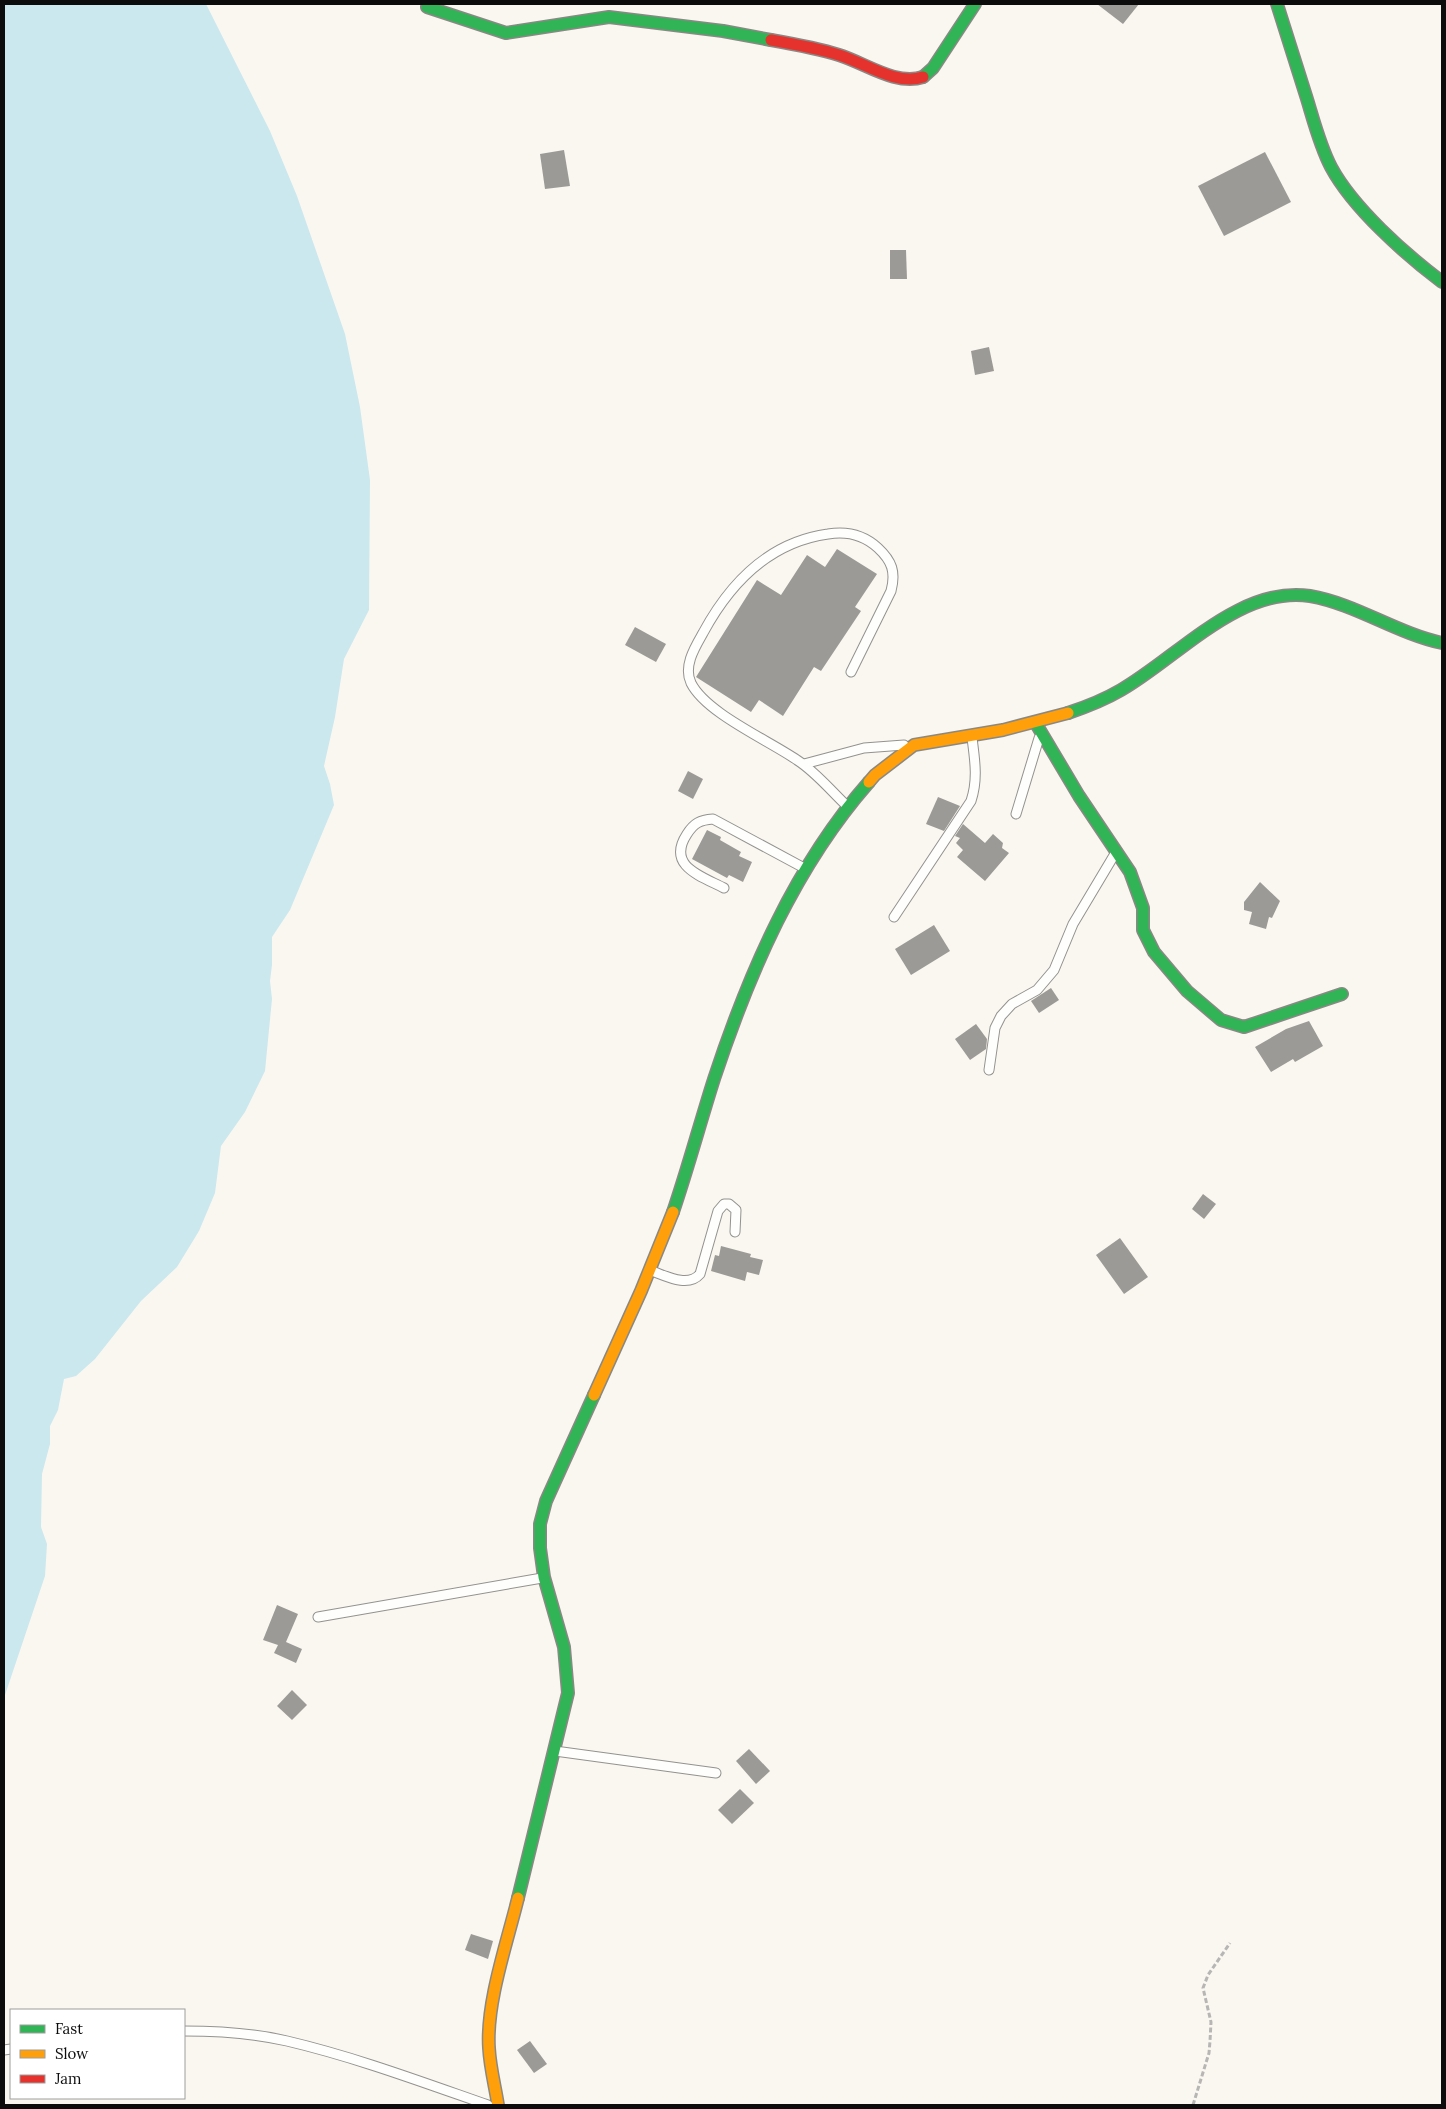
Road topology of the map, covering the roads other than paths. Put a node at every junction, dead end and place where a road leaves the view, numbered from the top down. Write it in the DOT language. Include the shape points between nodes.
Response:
graph roads {
  1 [pos="975,4"];
  2 [pos="1277,4"];
  3 [pos="427,7"];
  4 [pos="1442,282"];
  5 [pos="1442,643"];
  6 [pos="851,672"];
  7 [pos="1038,727"];
  8 [pos="972,736"];
  9 [pos="914,745"];
  10 [pos="804,764"];
  11 [pos="848,806"];
  12 [pos="1016,814"];
  13 [pos="1117,850"];
  14 [pos="806,869"];
  15 [pos="724,888"];
  16 [pos="894,917"];
  17 [pos="1342,994"];
  18 [pos="989,1070"];
  19 [pos="736,1232"];
  20 [pos="649,1270"];
  21 [pos="544,1577"];
  22 [pos="318,1616"];
  23 [pos="555,1751"];
  24 [pos="716,1773"];
  25 [pos="185,2031"];
  26 [pos="488,2105"];
  27 [pos="498,2105"];
  1 -- 3 [label="street" via="934,68 924,77 914,80 896,77 820,49 723,31 609,17 506,33"];
  2 -- 4 [label="street" via="1334,173 1409,255"];
  5 -- 7 [label="street" via="1423,640 1332,600 1303,595 1274,597 1248,606 1220,622 1158,666 1097,703"];
  6 -- 10 [label="lane" via="892,591 894,578 892,564 873,543 857,535 839,532 809,536 778,549 754,567 730,591 694,649 688,667 697,694 712,707"];
  7 -- 8 [label="street"];
  7 -- 12 [label="lane"];
  7 -- 13 [label="street" via="1079,796"];
  8 -- 9 [label="street"];
  8 -- 16 [label="lane" via="976,786 970,801"];
  9 -- 10 [label="lane" via="864,748"];
  9 -- 11 [label="street" via="883,768"];
  10 -- 11 [label="lane"];
  11 -- 14 [label="street"];
  13 -- 17 [label="street" via="1130,872 1144,914 1143,930 1154,952 1187,991 1221,1020 1244,1027 1259,1024"];
  13 -- 18 [label="lane" via="1073,924 1054,970 1037,990 1012,1004 1001,1016 995,1028"];
  14 -- 15 [label="lane" via="713,819 702,820 692,826 684,839 680,850 682,860 688,869"];
  14 -- 20 [label="street" via="732,1028 673,1212"];
  19 -- 20 [label="lane" via="736,1210 724,1204 718,1211 697,1277 678,1280"];
  20 -- 21 [label="street" via="546,1501 540,1524"];
  21 -- 22 [label="lane"];
  21 -- 23 [label="street" via="567,1668 568,1693"];
  23 -- 24 [label="lane"];
  23 -- 27 [label="street" via="490,2023 491,2066"];
  25 -- 26 [label="lane" via="221,2031 286,2041 392,2071"];
}
